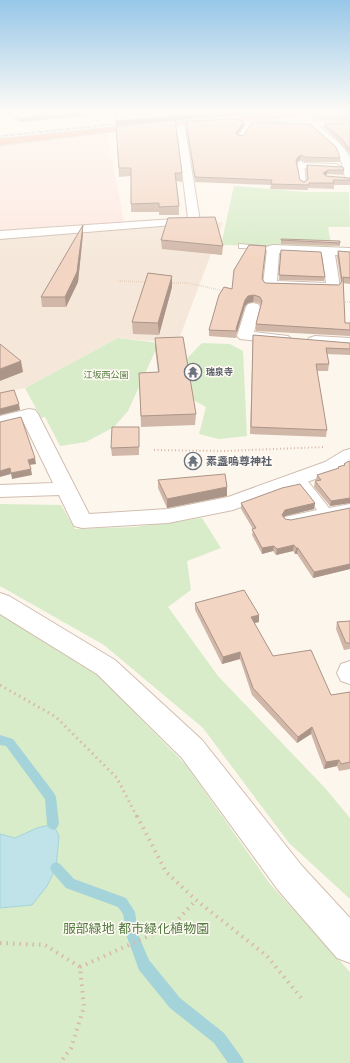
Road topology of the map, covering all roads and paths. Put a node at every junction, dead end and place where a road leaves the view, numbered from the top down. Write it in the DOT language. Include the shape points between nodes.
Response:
graph roads {
  1 [pos="186,161"];
  2 [pos="345,161"];
  3 [pos="301,165"];
  4 [pos="348,167"];
  5 [pos="347,179"];
  6 [pos="303,184"];
  7 [pos="0,235"];
  8 [pos="242,246"];
  9 [pos="273,249"];
  10 [pos="328,251"];
  11 [pos="350,252"];
  12 [pos="118,281"];
  13 [pos="149,282"];
  14 [pos="165,282"];
  15 [pos="228,291"];
  16 [pos="336,302"];
  17 [pos="350,302"];
  18 [pos="253,307"];
  19 [pos="350,343"];
  20 [pos="0,421"];
  21 [pos="327,447"];
  22 [pos="154,450"];
  23 [pos="350,455"];
  24 [pos="298,478"];
  25 [pos="66,489"];
  26 [pos="0,490"];
  27 [pos="350,508"];
  28 [pos="326,513"];
  29 [pos="290,520"];
  30 [pos="0,602"];
  31 [pos="0,685"];
  32 [pos="196,900"];
  33 [pos="0,943"];
  34 [pos="350,945"];
  35 [pos="80,967"];
  36 [pos="302,1000"];
  37 [pos="60,1063"];
  1 -- 7 [label="street" via="194,221"];
  2 -- 4 [label="street"];
  3 -- 4 [label="street"];
  3 -- 6 [label="lane"];
  4 -- 5 [label="street"];
  8 -- 9 [label="lane"];
  9 -- 10 [label="street"];
  9 -- 10 [label="street" via="270,285 333,287"];
  10 -- 11 [label="street"];
  12 -- 13 [label="path"];
  14 -- 15 [label="path" via="188,283"];
  16 -- 17 [label="path"];
  18 -- 19 [label="street" via="245,336"];
  20 -- 25 [label="street" via="28,414"];
  21 -- 22 [label="path" via="225,451"];
  23 -- 24 [label="street" via="332,466"];
  24 -- 25 [label="street" via="233,503 168,516 82,521"];
  24 -- 28 [label="lane"];
  25 -- 26 [label="street"];
  27 -- 28 [label="lane"];
  28 -- 29 [label="lane"];
  30 -- 34 [label="street" via="106,667 192,749 290,878"];
  31 -- 32 [label="path" via="56,717 117,778 166,872"];
  32 -- 35 [label="path" via="173,925"];
  32 -- 36 [label="path" via="267,956"];
  33 -- 35 [label="path" via="45,945"];
  35 -- 37 [label="path" via="84,1007 71,1048"];
}
